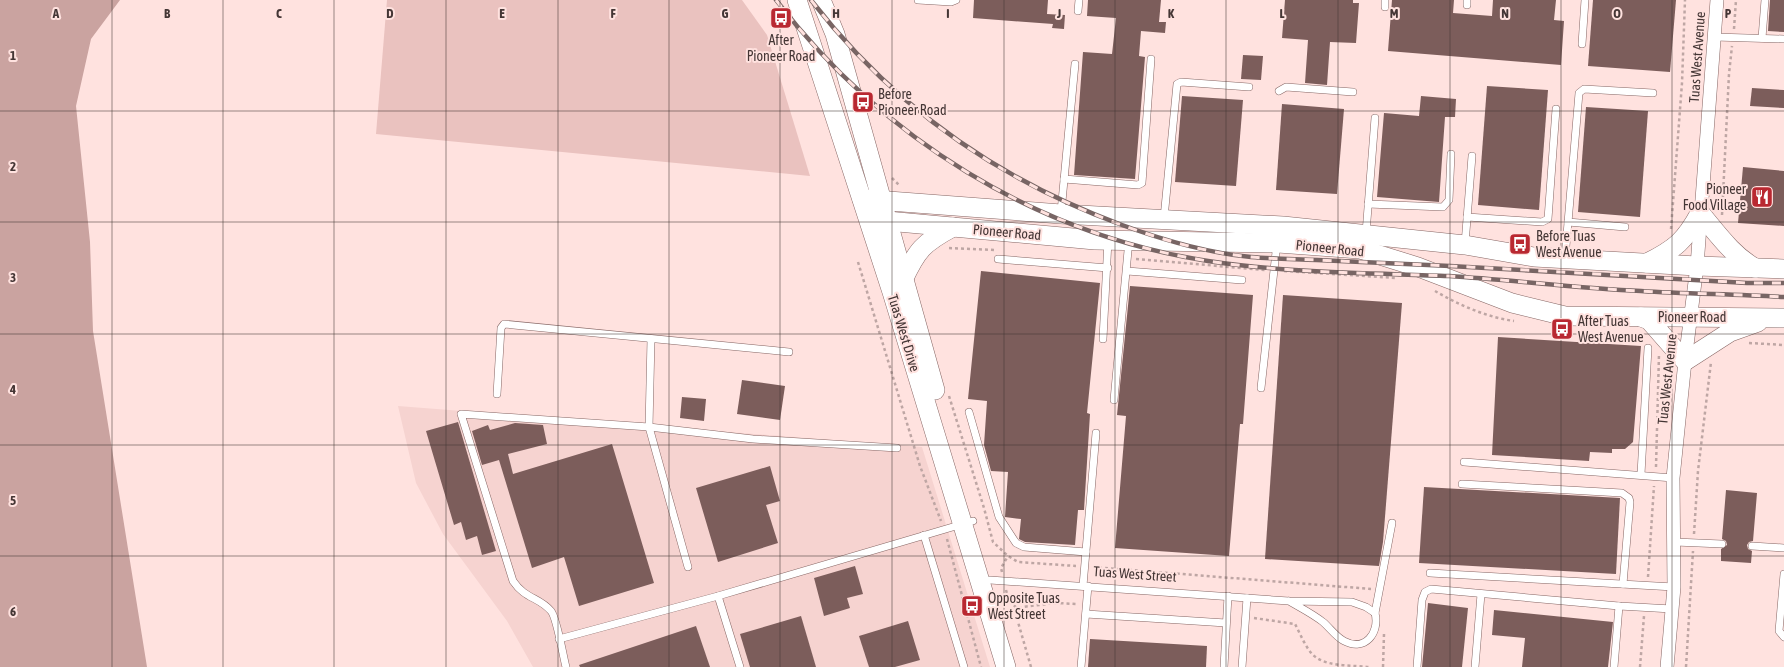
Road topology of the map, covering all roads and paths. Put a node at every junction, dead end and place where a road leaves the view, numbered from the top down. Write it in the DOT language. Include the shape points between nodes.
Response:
graph roads {
  1 [pos="797,0"];
  2 [pos="821,0"];
  3 [pos="918,0"];
  4 [pos="956,0"];
  5 [pos="1079,0"];
  6 [pos="1585,0"];
  7 [pos="1685,0"];
  8 [pos="1718,0"];
  9 [pos="1736,0"];
  10 [pos="1765,0"];
  11 [pos="1078,11"];
  12 [pos="1714,37"];
  13 [pos="1733,37"];
  14 [pos="1762,38"];
  15 [pos="1784,39"];
  16 [pos="1582,44"];
  17 [pos="1151,59"];
  18 [pos="1075,64"];
  19 [pos="1249,87"];
  20 [pos="1279,91"];
  21 [pos="1353,92"];
  22 [pos="1653,93"];
  23 [pos="1556,109"];
  24 [pos="1375,118"];
  25 [pos="1451,154"];
  26 [pos="1472,156"];
  27 [pos="887,173"];
  28 [pos="1064,179"];
  29 [pos="901,187"];
  30 [pos="882,201"];
  31 [pos="1368,204"];
  32 [pos="865,208"];
  33 [pos="1700,213"];
  34 [pos="1060,214"];
  35 [pos="1467,217"];
  36 [pos="1722,219"];
  37 [pos="1164,220"];
  38 [pos="888,221"];
  39 [pos="1568,222"];
  40 [pos="1626,226"];
  41 [pos="953,227"];
  42 [pos="1670,232"];
  43 [pos="1366,233"];
  44 [pos="1108,240"];
  45 [pos="1278,243"];
  46 [pos="1464,245"];
  47 [pos="1129,249"];
  48 [pos="998,259"];
  49 [pos="1565,259"];
  50 [pos="858,262"];
  51 [pos="1647,263"];
  52 [pos="1697,266"];
  53 [pos="1108,268"];
  54 [pos="1755,268"];
  55 [pos="1784,269"];
  56 [pos="1275,270"];
  57 [pos="1126,271"];
  58 [pos="1397,278"];
  59 [pos="903,280"];
  60 [pos="1242,280"];
  61 [pos="1429,288"];
  62 [pos="1692,316"];
  63 [pos="1641,317"];
  64 [pos="1778,318"];
  65 [pos="1517,321"];
  66 [pos="1624,334"];
  67 [pos="1645,336"];
  68 [pos="650,338"];
  69 [pos="1103,339"];
  70 [pos="1747,343"];
  71 [pos="1784,345"];
  72 [pos="1648,348"];
  73 [pos="1659,351"];
  74 [pos="789,352"];
  75 [pos="1711,359"];
  76 [pos="1685,360"];
  77 [pos="1261,388"];
  78 [pos="497,394"];
  79 [pos="1114,400"];
  80 [pos="969,412"];
  81 [pos="649,427"];
  82 [pos="1096,433"];
  83 [pos="897,448"];
  84 [pos="1464,462"];
  85 [pos="1641,474"];
  86 [pos="1655,476"];
  87 [pos="1673,478"];
  88 [pos="1462,484"];
  89 [pos="967,522"];
  90 [pos="1392,522"];
  91 [pos="944,529"];
  92 [pos="924,535"];
  93 [pos="1675,542"];
  94 [pos="1694,542"];
  95 [pos="1722,544"];
  96 [pos="1752,546"];
  97 [pos="1784,548"];
  98 [pos="1086,552"];
  99 [pos="688,567"];
  100 [pos="1084,567"];
  101 [pos="1430,573"];
  102 [pos="1784,574"];
  103 [pos="984,579"];
  104 [pos="1623,584"];
  105 [pos="1647,585"];
  106 [pos="1085,586"];
  107 [pos="1674,587"];
  108 [pos="1379,590"];
  109 [pos="1481,594"];
  110 [pos="718,596"];
  111 [pos="1228,596"];
  112 [pos="1247,598"];
  113 [pos="1290,601"];
  114 [pos="1086,604"];
  115 [pos="1619,606"];
  116 [pos="1645,606"];
  117 [pos="1672,608"];
  118 [pos="1375,613"];
  119 [pos="1086,614"];
  120 [pos="1226,624"];
  121 [pos="1385,629"];
  122 [pos="1784,637"];
  123 [pos="559,639"];
  124 [pos="566,667"];
  125 [pos="740,667"];
  126 [pos="964,667"];
  127 [pos="982,667"];
  128 [pos="1006,667"];
  129 [pos="1018,667"];
  130 [pos="1031,667"];
  131 [pos="1081,667"];
  132 [pos="1224,667"];
  133 [pos="1242,667"];
  134 [pos="1383,667"];
  135 [pos="1417,667"];
  136 [pos="1475,667"];
  137 [pos="1614,667"];
  138 [pos="1640,667"];
  139 [pos="1667,667"];
  140 [pos="1686,667"];
  1 -- 32 [label="street, Tuas West Drive"];
  2 -- 30 [label="street, Tuas West Drive" via="835,34"];
  3 -- 4 [label="lane"];
  5 -- 11 [label="lane"];
  6 -- 16 [label="lane"];
  7 -- 42 [label="path" via="1682,83"];
  8 -- 12 [label="street, Tuas West Avenue"];
  9 -- 13 [label="path"];
  10 -- 14 [label="lane"];
  12 -- 13 [label="lane"];
  12 -- 33 [label="street, Tuas West Avenue"];
  13 -- 14 [label="lane"];
  13 -- 36 [label="path"];
  14 -- 15 [label="lane"];
  17 -- 28 [label="lane" via="1142,183 1138,185"];
  18 -- 28 [label="lane"];
  19 -- 37 [label="lane" via="1181,82 1175,87"];
  20 -- 21 [label="lane" via="1286,87"];
  22 -- 39 [label="lane" via="1584,89 1579,93"];
  23 -- 35 [label="lane" via="1548,219 1542,222"];
  24 -- 31 [label="lane"];
  25 -- 31 [label="lane" via="1449,200 1443,207"];
  26 -- 35 [label="lane"];
  27 -- 29 [label="path"];
  28 -- 34 [label="lane"];
  30 -- 32 [label="street, Pioneer Road"];
  30 -- 34 [label="street, Pioneer Road"];
  30 -- 38 [label="street, Tuas West Drive"];
  31 -- 43 [label="lane"];
  32 -- 38 [label="street, Pioneer Road"];
  32 -- 89 [label="street, Tuas West Drive"];
  33 -- 51 [label="street" via="1689,233 1677,246"];
  33 -- 52 [label="street, Tuas West Avenue"];
  33 -- 54 [label="street" via="1730,249"];
  34 -- 37 [label="street, Pioneer Road"];
  35 -- 46 [label="lane"];
  37 -- 43 [label="street, Pioneer Road"];
  38 -- 41 [label="street, Pioneer Road"];
  38 -- 59 [label="street, Tuas West Drive"];
  39 -- 40 [label="lane"];
  39 -- 49 [label="lane"];
  41 -- 44 [label="street, Pioneer Road"];
  41 -- 59 [label="street" via="931,238 920,249"];
  43 -- 46 [label="street, Pioneer Road"];
  44 -- 47 [label="street, Pioneer Road"];
  44 -- 53 [label="lane"];
  45 -- 47 [label="street, Pioneer Road"];
  45 -- 56 [label="lane"];
  45 -- 63 [label="street, Pioneer Road" via="1360,249 1418,267 1512,303 1565,316"];
  46 -- 49 [label="street, Pioneer Road" via="1534,257"];
  47 -- 56 [label="path"];
  47 -- 57 [label="lane"];
  48 -- 53 [label="lane"];
  49 -- 51 [label="street, Pioneer Road"];
  50 -- 91 [label="path" via="915,452"];
  51 -- 52 [label="street, Pioneer Road"];
  52 -- 54 [label="street, Pioneer Road"];
  52 -- 62 [label="street, Tuas West Avenue"];
  53 -- 69 [label="lane"];
  54 -- 55 [label="street, Pioneer Road"];
  56 -- 58 [label="path"];
  56 -- 77 [label="lane"];
  57 -- 60 [label="lane"];
  57 -- 79 [label="lane"];
  59 -- 89 [label="street, Tuas West Drive"];
  61 -- 65 [label="path" via="1455,303 1502,319"];
  62 -- 63 [label="street, Pioneer Road"];
  62 -- 64 [label="street, Pioneer Road"];
  62 -- 76 [label="street, Tuas West Avenue"];
  63 -- 76 [label="street" via="1649,320"];
  64 -- 76 [label="street" via="1742,326"];
  66 -- 67 [label="path"];
  68 -- 74 [label="lane"];
  68 -- 78 [label="lane" via="504,324 501,328"];
  68 -- 81 [label="lane"];
  70 -- 71 [label="path"];
  72 -- 85 [label="lane"];
  73 -- 86 [label="path"];
  75 -- 94 [label="path" via="1698,472"];
  76 -- 87 [label="street, Tuas West Avenue"];
  80 -- 98 [label="lane" via="999,517 1016,543 1024,547"];
  81 -- 83 [label="lane" via="754,438"];
  81 -- 99 [label="lane"];
  81 -- 123 [label="lane" via="460,414 513,581 518,589 554,614"];
  82 -- 98 [label="lane"];
  84 -- 85 [label="lane"];
  85 -- 86 [label="lane"];
  86 -- 87 [label="lane"];
  86 -- 105 [label="path"];
  87 -- 93 [label="street, Tuas West Avenue"];
  88 -- 104 [label="lane" via="1626,495 1630,502"];
  89 -- 91 [label="lane"];
  89 -- 103 [label="street, Tuas West Drive"];
  90 -- 108 [label="lane"];
  91 -- 92 [label="lane"];
  91 -- 127 [label="path"];
  92 -- 110 [label="lane"];
  92 -- 126 [label="lane"];
  93 -- 94 [label="lane"];
  93 -- 107 [label="street, Tuas West Avenue"];
  94 -- 95 [label="lane"];
  94 -- 140 [label="path"];
  96 -- 97 [label="lane"];
  98 -- 100 [label="lane"];
  100 -- 106 [label="lane"];
  100 -- 108 [label="path"];
  101 -- 104 [label="lane"];
  102 -- 122 [label="lane" via="1779,631"];
  103 -- 106 [label="lane, Tuas West Street"];
  103 -- 128 [label="street, Tuas West Drive"];
  103 -- 129 [label="street, Tuas West Drive"];
  104 -- 105 [label="lane"];
  105 -- 107 [label="lane"];
  106 -- 111 [label="lane, Tuas West Street"];
  106 -- 114 [label="lane"];
  107 -- 117 [label="street, Tuas West Avenue"];
  108 -- 118 [label="lane"];
  109 -- 115 [label="lane"];
  109 -- 135 [label="lane" via="1432,589 1425,592 1422,600"];
  109 -- 136 [label="lane"];
  110 -- 123 [label="lane"];
  110 -- 125 [label="lane"];
  111 -- 112 [label="lane, Tuas West Street"];
  111 -- 120 [label="lane"];
  112 -- 113 [label="lane, Tuas West Street"];
  112 -- 133 [label="lane"];
  113 -- 118 [label="lane, Tuas West Street" via="1352,602"];
  113 -- 118 [label="lane, Tuas West Street" via="1323,622 1344,642 1357,643 1368,640 1375,633"];
  114 -- 119 [label="lane"];
  114 -- 130 [label="path" via="1056,603 1022,607 1018,612 1018,622"];
  115 -- 116 [label="lane"];
  115 -- 137 [label="lane"];
  116 -- 117 [label="lane"];
  116 -- 138 [label="path"];
  117 -- 139 [label="street, Tuas West Avenue"];
  119 -- 120 [label="lane"];
  119 -- 131 [label="lane"];
  120 -- 132 [label="lane"];
  121 -- 134 [label="path"];
  123 -- 124 [label="lane"];
}
